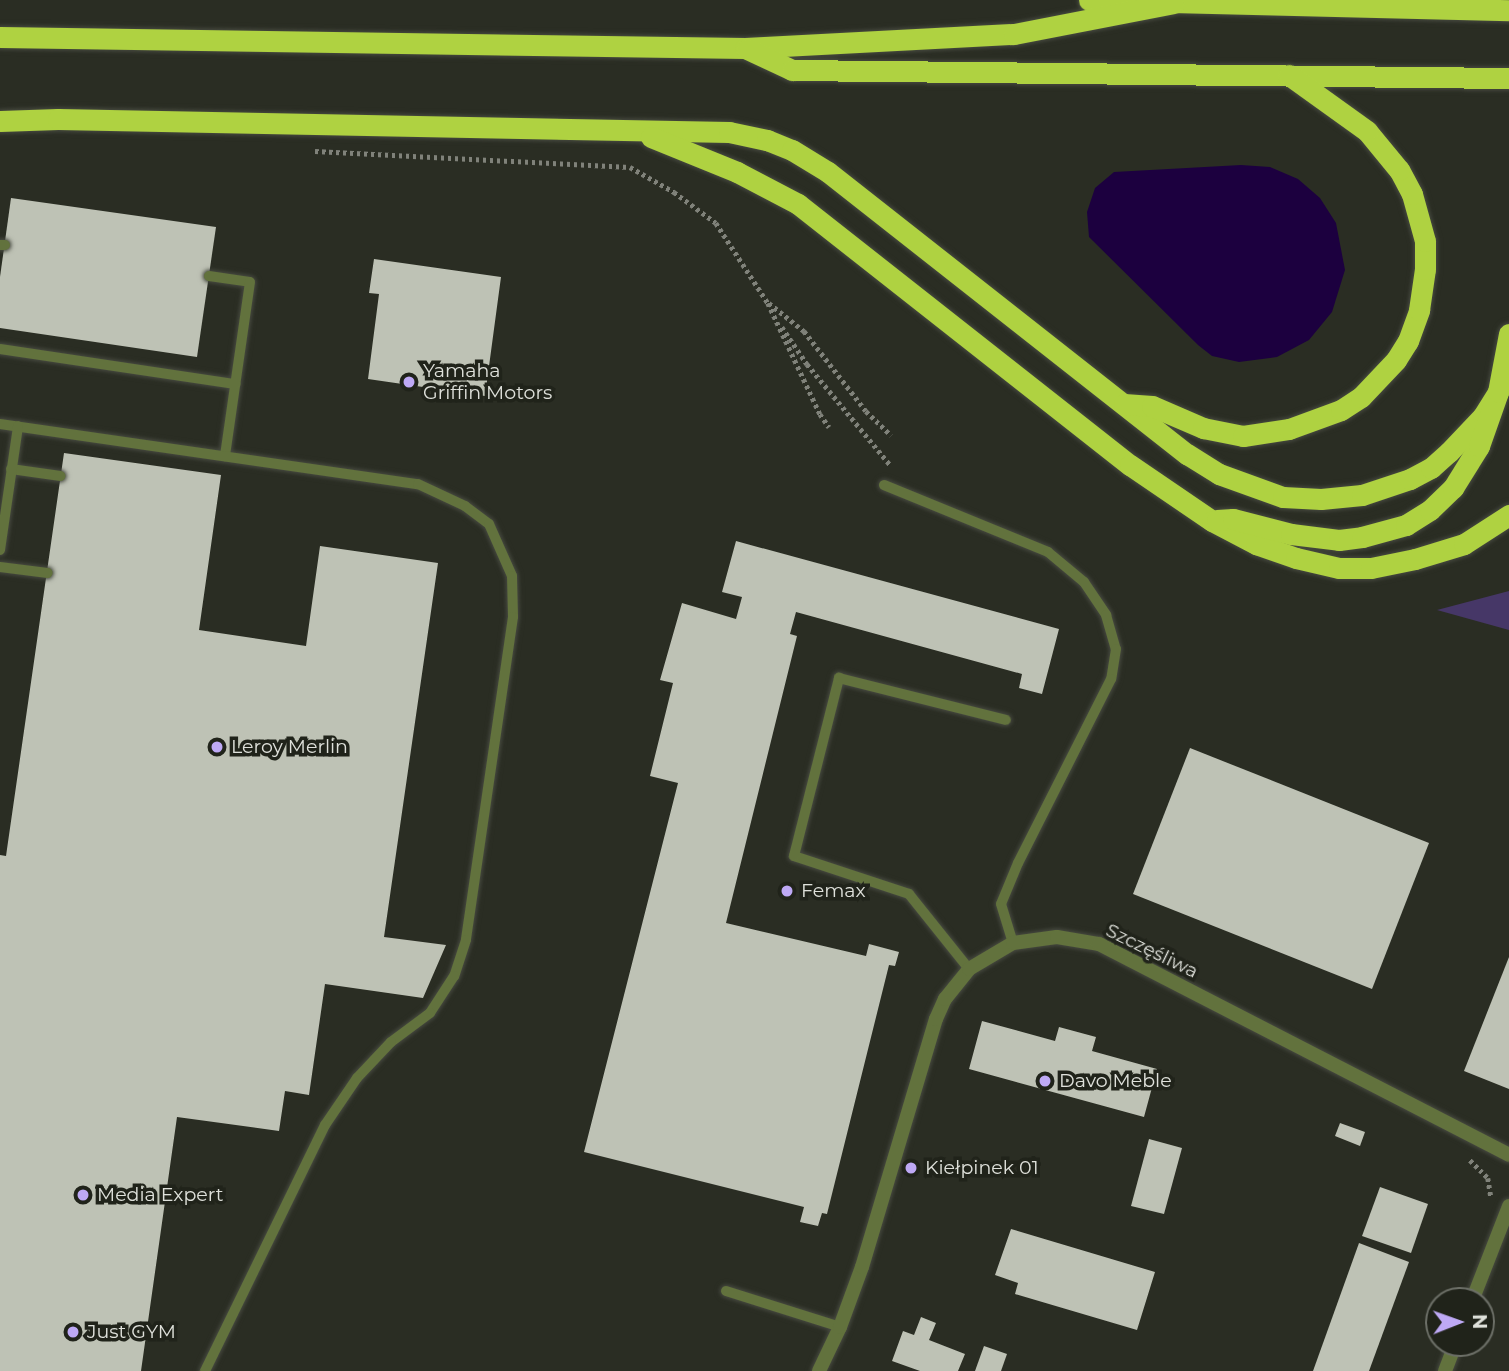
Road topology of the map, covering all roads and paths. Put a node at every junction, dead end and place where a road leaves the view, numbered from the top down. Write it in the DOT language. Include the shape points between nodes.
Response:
graph roads {
  1 [pos="1089,0"];
  2 [pos="1173,3"];
  3 [pos="1509,10"];
  4 [pos="0,37"];
  5 [pos="745,48"];
  6 [pos="1289,75"];
  7 [pos="1509,78"];
  8 [pos="0,121"];
  9 [pos="640,132"];
  10 [pos="310,151"];
  11 [pos="209,276"];
  12 [pos="768,303"];
  13 [pos="774,315"];
  14 [pos="1509,334"];
  15 [pos="0,349"];
  16 [pos="235,384"];
  17 [pos="1498,392"];
  18 [pos="1124,404"];
  19 [pos="0,424"];
  20 [pos="18,426"];
  21 [pos="829,427"];
  22 [pos="891,435"];
  23 [pos="225,456"];
  24 [pos="11,469"];
  25 [pos="61,476"];
  26 [pos="884,485"];
  27 [pos="915,498"];
  28 [pos="1509,515"];
  29 [pos="1212,521"];
  30 [pos="0,550"];
  31 [pos="0,567"];
  32 [pos="48,573"];
  33 [pos="1006,720"];
  34 [pos="1013,943"];
  35 [pos="969,968"];
  36 [pos="1509,1155"];
  37 [pos="1468,1157"];
  38 [pos="1491,1199"];
  39 [pos="1509,1206"];
  40 [pos="1477,1287"];
  41 [pos="726,1292"];
  42 [pos="840,1327"];
  43 [pos="205,1371"];
  44 [pos="819,1371"];
  1 -- 2 [label="highway"];
  2 -- 3 [label="highway"];
  2 -- 5 [label="highway" via="1014,34"];
  4 -- 5 [label="highway"];
  5 -- 6 [label="highway" via="792,70"];
  6 -- 7 [label="highway"];
  6 -- 18 [label="highway" via="1367,131 1412,194 1425,241 1425,268 1419,310 1408,341 1361,397 1341,410 1289,429 1243,436 1203,428 1152,406"];
  8 -- 9 [label="highway"];
  9 -- 18 [label="highway" via="729,132 792,150 828,172"];
  9 -- 29 [label="highway" via="737,172 798,204 1130,465"];
  10 -- 12 [label="path" via="630,167 716,223"];
  11 -- 16 [label="lane" via="250,282"];
  12 -- 13 [label="path"];
  12 -- 22 [label="path" via="804,331 866,411"];
  13 -- 21 [label="path"];
  13 -- 27 [label="path" via="807,364"];
  14 -- 17 [label="highway"];
  15 -- 16 [label="lane"];
  16 -- 23 [label="lane"];
  17 -- 18 [label="highway" via="1468,433 1431,468 1386,489 1321,499 1283,497 1219,474"];
  17 -- 29 [label="highway" via="1479,446 1459,478 1430,510 1406,524 1339,540 1233,519"];
  19 -- 20 [label="lane"];
  20 -- 23 [label="lane"];
  20 -- 24 [label="lane"];
  23 -- 43 [label="lane" via="418,484 465,506 489,524 502,549 512,576 513,617 466,940 454,976 430,1013 391,1042 357,1078 325,1125"];
  24 -- 25 [label="lane"];
  24 -- 30 [label="lane"];
  26 -- 27 [label="lane"];
  27 -- 34 [label="lane" via="1048,552 1084,582 1106,615 1115,649 1111,679 1001,904"];
  28 -- 29 [label="highway" via="1464,544 1371,568 1339,568 1296,558 1255,544"];
  31 -- 32 [label="lane"];
  33 -- 35 [label="lane" via="839,677 794,856 909,894"];
  34 -- 35 [label="street, Szczęśliwa"];
  34 -- 36 [label="street, Szczęśliwa" via="1057,937 1099,944"];
  35 -- 42 [label="street, Szczęśliwa" via="936,1019"];
  37 -- 38 [label="path" via="1488,1178"];
  39 -- 40 [label="street"];
  41 -- 42 [label="lane"];
  42 -- 44 [label="street, Szczęśliwa"];
}
